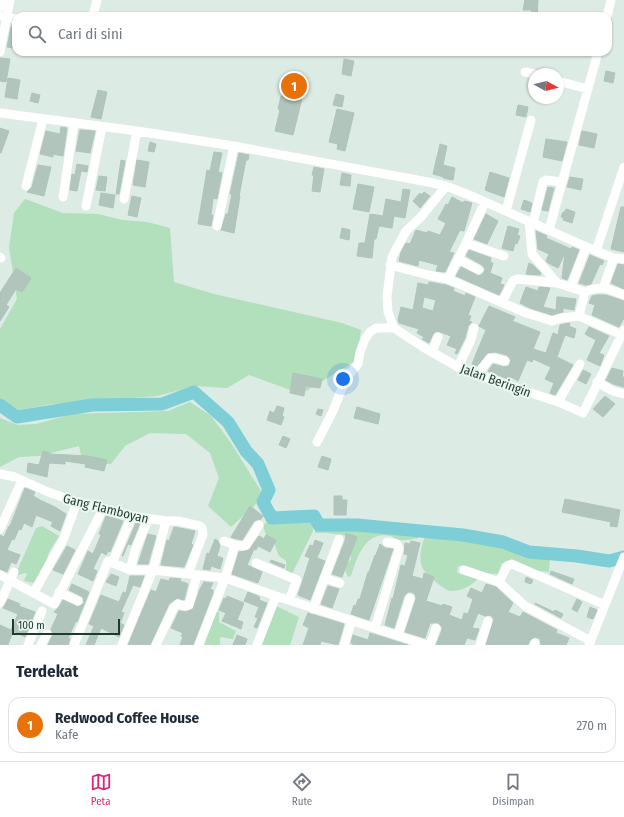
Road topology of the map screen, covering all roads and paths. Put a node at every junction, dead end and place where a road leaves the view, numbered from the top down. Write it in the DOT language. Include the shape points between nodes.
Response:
graph roads {
  1 [pos="9,0"];
  2 [pos="97,0"];
  3 [pos="611,0"];
  4 [pos="0,7"];
  5 [pos="94,12"];
  6 [pos="609,12"];
  7 [pos="8,18"];
  8 [pos="0,52"];
  9 [pos="597,56"];
  10 [pos="525,72"];
  11 [pos="528,73"];
  12 [pos="564,83"];
  13 [pos="588,89"];
  14 [pos="0,113"];
  15 [pos="43,119"];
  16 [pos="531,120"];
  17 [pos="74,123"];
  18 [pos="102,127"];
  19 [pos="138,131"];
  20 [pos="234,146"];
  21 [pos="624,167"];
  22 [pos="562,182"];
  23 [pos="26,186"];
  24 [pos="446,186"];
  25 [pos="63,197"];
  26 [pos="124,199"];
  27 [pos="485,202"];
  28 [pos="86,206"];
  29 [pos="506,211"];
  30 [pos="531,222"];
  31 [pos="217,226"];
  32 [pos="549,230"];
  33 [pos="466,243"];
  34 [pos="586,247"];
  35 [pos="596,251"];
  36 [pos="504,256"];
  37 [pos="458,259"];
  38 [pos="619,259"];
  39 [pos="390,265"];
  40 [pos="479,270"];
  41 [pos="448,279"];
  42 [pos="557,283"];
  43 [pos="572,287"];
  44 [pos="603,288"];
  45 [pos="585,292"];
  46 [pos="624,295"];
  47 [pos="502,302"];
  48 [pos="579,316"];
  49 [pos="394,328"];
  50 [pos="474,328"];
  51 [pos="623,333"];
  52 [pos="438,337"];
  53 [pos="432,352"];
  54 [pos="505,361"];
  55 [pos="580,364"];
  56 [pos="458,366"];
  57 [pos="477,375"];
  58 [pos="597,382"];
  59 [pos="624,394"];
  60 [pos="558,402"];
  61 [pos="317,442"];
  62 [pos="0,474"];
  63 [pos="22,480"];
  64 [pos="77,502"];
  65 [pos="103,509"];
  66 [pos="132,516"];
  67 [pos="148,519"];
  68 [pos="166,521"];
  69 [pos="259,525"];
  70 [pos="0,529"];
  71 [pos="339,539"];
  72 [pos="224,541"];
  73 [pos="387,542"];
  74 [pos="235,545"];
  75 [pos="623,560"];
  76 [pos="112,563"];
  77 [pos="256,563"];
  78 [pos="130,570"];
  79 [pos="152,570"];
  80 [pos="464,570"];
  81 [pos="192,574"];
  82 [pos="0,575"];
  83 [pos="12,576"];
  84 [pos="225,578"];
  85 [pos="324,578"];
  86 [pos="500,582"];
  87 [pos="340,583"];
  88 [pos="34,592"];
  89 [pos="59,592"];
  90 [pos="276,596"];
  91 [pos="410,598"];
  92 [pos="289,600"];
  93 [pos="78,601"];
  94 [pos="0,603"];
  95 [pos="605,606"];
  96 [pos="313,608"];
  97 [pos="42,611"];
  98 [pos="352,620"];
  99 [pos="488,621"];
  100 [pos="375,628"];
  101 [pos="436,628"];
  102 [pos="47,634"];
  103 [pos="403,639"];
  104 [pos="590,643"];
  105 [pos="28,645"];
  106 [pos="41,645"];
  107 [pos="74,645"];
  108 [pos="122,645"];
  109 [pos="156,645"];
  110 [pos="199,645"];
  111 [pos="257,645"];
  112 [pos="344,645"];
  113 [pos="429,645"];
  114 [pos="480,645"];
  1 -- 4 [label="street"];
  1 -- 7 [label="street"];
  2 -- 5 [label="street"];
  3 -- 6 [label="street"];
  7 -- 8 [label="street"];
  9 -- 13 [label="street"];
  10 -- 11 [label="street"];
  12 -- 13 [label="street"];
  13 -- 22 [label="street"];
  14 -- 15 [label="street"];
  15 -- 17 [label="street"];
  15 -- 23 [label="street"];
  16 -- 29 [label="street"];
  17 -- 18 [label="street"];
  17 -- 25 [label="street"];
  18 -- 19 [label="street"];
  18 -- 28 [label="street"];
  19 -- 20 [label="street"];
  19 -- 26 [label="street"];
  20 -- 24 [label="street"];
  20 -- 31 [label="street"];
  21 -- 35 [label="street"];
  22 -- 30 [label="street" via="543,182"];
  22 -- 32 [label="street"];
  24 -- 27 [label="street"];
  24 -- 39 [label="street" via="426,212 406,231"];
  27 -- 29 [label="street"];
  27 -- 33 [label="street"];
  29 -- 30 [label="street"];
  30 -- 32 [label="street"];
  30 -- 42 [label="street" via="532,254"];
  32 -- 34 [label="street"];
  33 -- 36 [label="street"];
  33 -- 37 [label="street"];
  34 -- 35 [label="street"];
  34 -- 43 [label="street"];
  35 -- 38 [label="street"];
  37 -- 40 [label="street"];
  37 -- 41 [label="street"];
  38 -- 44 [label="street"];
  39 -- 41 [label="street"];
  39 -- 49 [label="street" via="388,312"];
  41 -- 47 [label="street"];
  42 -- 43 [label="street"];
  42 -- 47 [label="street" via="518,279 513,282"];
  43 -- 45 [label="street"];
  44 -- 45 [label="street"];
  44 -- 46 [label="street"];
  45 -- 48 [label="street"];
  47 -- 48 [label="street" via="552,321"];
  48 -- 51 [label="street, Jalan Beringin"];
  49 -- 53 [label="street, Jalan Beringin"];
  49 -- 61 [label="street" via="376,328 365,339 358,364 346,378 333,412"];
  50 -- 56 [label="street"];
  51 -- 58 [label="street, Jalan Beringin"];
  52 -- 53 [label="street"];
  53 -- 56 [label="street, Jalan Beringin"];
  54 -- 57 [label="street" via="490,358"];
  55 -- 60 [label="street"];
  56 -- 57 [label="street, Jalan Beringin"];
  57 -- 60 [label="street, Jalan Beringin"];
  58 -- 59 [label="street"];
  58 -- 60 [label="street, Jalan Beringin" via="583,414"];
  62 -- 63 [label="street, Gang Flamboyan"];
  63 -- 64 [label="street, Gang Flamboyan"];
  63 -- 70 [label="street"];
  64 -- 65 [label="street, Gang Flamboyan"];
  64 -- 88 [label="street" via="64,538"];
  65 -- 66 [label="street, Gang Flamboyan"];
  65 -- 89 [label="street"];
  66 -- 67 [label="street, Gang Flamboyan"];
  66 -- 76 [label="street"];
  67 -- 68 [label="street, Gang Flamboyan"];
  67 -- 78 [label="street"];
  68 -- 79 [label="street, Gang Flamboyan"];
  68 -- 81 [label="street" via="178,521 202,528 203,534"];
  69 -- 74 [label="street" via="246,545"];
  71 -- 85 [label="street"];
  72 -- 74 [label="street"];
  73 -- 100 [label="street" via="397,544 399,549"];
  74 -- 84 [label="street"];
  75 -- 95 [label="street"];
  76 -- 78 [label="street"];
  76 -- 107 [label="street" via="108,561"];
  77 -- 92 [label="street" via="297,580"];
  78 -- 79 [label="street"];
  79 -- 81 [label="street"];
  79 -- 108 [label="street, Gang Flamboyan"];
  80 -- 86 [label="street"];
  81 -- 84 [label="street"];
  81 -- 109 [label="street" via="189,605 174,606"];
  82 -- 83 [label="street"];
  83 -- 88 [label="street"];
  83 -- 94 [label="street"];
  84 -- 90 [label="street"];
  84 -- 110 [label="street"];
  85 -- 87 [label="street"];
  85 -- 96 [label="street"];
  86 -- 95 [label="street" via="507,566 512,564"];
  86 -- 104 [label="street" via="525,606"];
  88 -- 89 [label="street" via="54,604"];
  89 -- 93 [label="street"];
  90 -- 92 [label="street"];
  90 -- 111 [label="street"];
  91 -- 103 [label="street"];
  92 -- 96 [label="street"];
  95 -- 104 [label="street"];
  96 -- 98 [label="street"];
  97 -- 105 [label="street"];
  98 -- 100 [label="street"];
  98 -- 112 [label="street"];
  99 -- 114 [label="street"];
  100 -- 103 [label="street"];
  101 -- 113 [label="street"];
  102 -- 106 [label="street"];
  103 -- 113 [label="street"];
}
